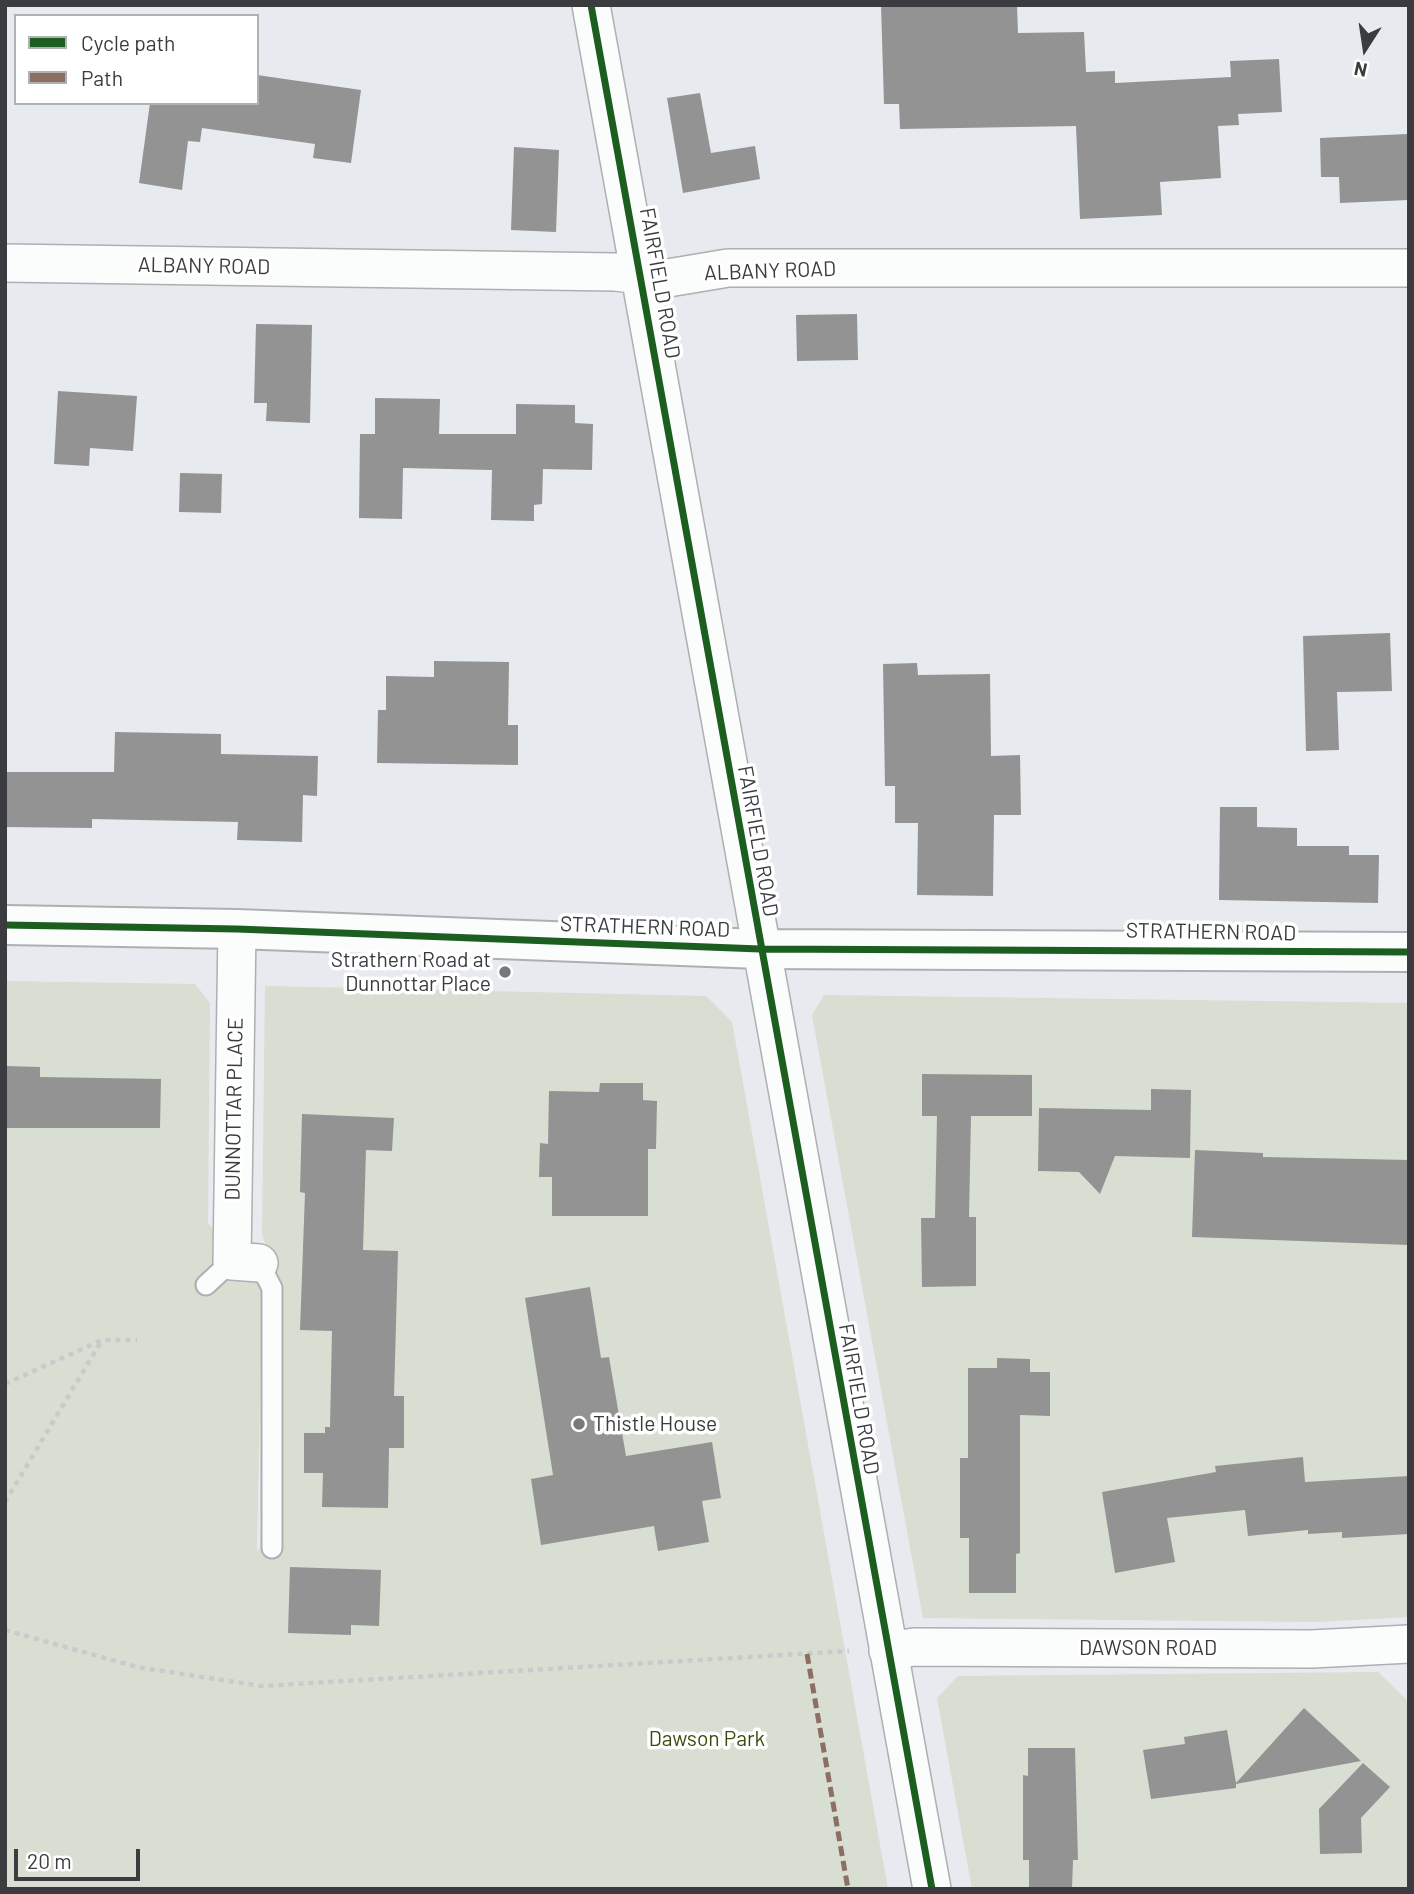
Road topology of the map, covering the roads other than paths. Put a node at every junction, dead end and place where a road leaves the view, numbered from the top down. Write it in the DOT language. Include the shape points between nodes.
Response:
graph roads {
  1 [pos="591,5"];
  2 [pos="5,263"];
  3 [pos="1409,268"];
  4 [pos="641,275"];
  5 [pos="5,925"];
  6 [pos="237,929"];
  7 [pos="760,949"];
  8 [pos="1409,952"];
  9 [pos="233,1270"];
  10 [pos="272,1548"];
  11 [pos="1409,1644"];
  12 [pos="888,1651"];
  13 [pos="932,1889"];
  1 -- 4 [label="street, FAIRFIELD ROAD"];
  2 -- 4 [label="street, ALBANY ROAD"];
  3 -- 4 [label="street, ALBANY ROAD" via="728,268 668,278"];
  4 -- 7 [label="street, FAIRFIELD ROAD"];
  5 -- 6 [label="street, STRATHERN ROAD"];
  6 -- 7 [label="street, STRATHERN ROAD"];
  6 -- 9 [label="street, DUNNOTTAR PLACE"];
  7 -- 8 [label="street, STRATHERN ROAD"];
  7 -- 12 [label="street, FAIRFIELD ROAD"];
  9 -- 10 [label="lane" via="272,1288"];
  11 -- 12 [label="street, DAWSON ROAD" via="1312,1649 914,1647"];
  12 -- 13 [label="street, FAIRFIELD ROAD"];
}
